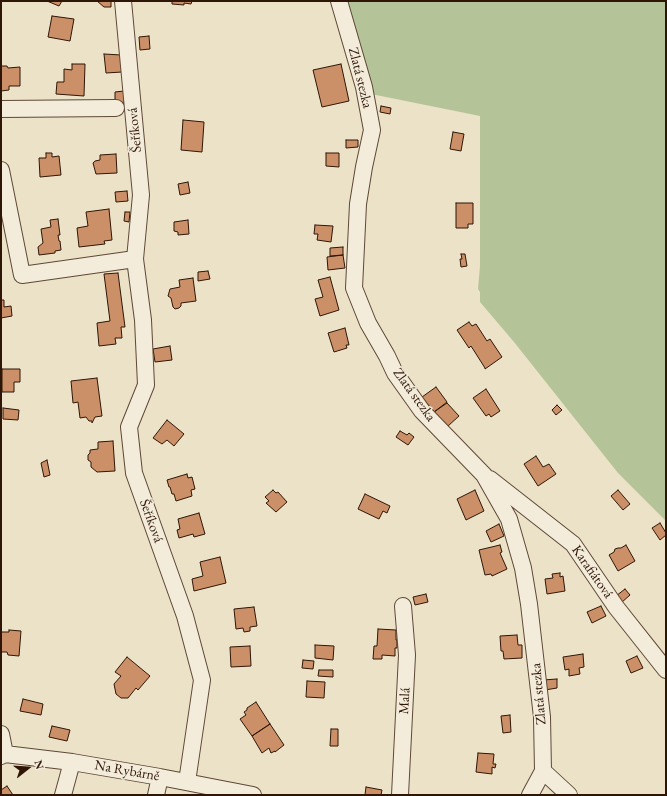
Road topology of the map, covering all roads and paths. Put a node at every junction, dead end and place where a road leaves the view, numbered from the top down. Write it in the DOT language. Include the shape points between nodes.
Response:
graph roads {
  1 [pos="123,1"];
  2 [pos="339,1"];
  3 [pos="1,108"];
  4 [pos="116,108"];
  5 [pos="1,170"];
  6 [pos="135,258"];
  7 [pos="484,474"];
  8 [pos="403,606"];
  9 [pos="666,670"];
  10 [pos="1,734"];
  11 [pos="3,755"];
  12 [pos="72,762"];
  13 [pos="543,771"];
  14 [pos="160,777"];
  15 [pos="187,782"];
  16 [pos="63,795"];
  17 [pos="156,795"];
  18 [pos="253,795"];
  19 [pos="400,795"];
  20 [pos="530,795"];
  21 [pos="569,795"];
  1 -- 6 [label="street, Šeříková" via="141,195"];
  2 -- 7 [label="street, Zlatá stezka" via="364,87 372,130 358,204 354,288 368,323 395,373 422,412"];
  3 -- 4 [label="street, Šeříková"];
  5 -- 6 [label="street" via="22,275"];
  6 -- 15 [label="street, Šeříková" via="143,320 146,385 129,427 134,473 185,616 202,680"];
  7 -- 9 [label="street, Karafiátová" via="573,544 616,607"];
  7 -- 13 [label="street, Zlatá stezka" via="509,519 523,568 542,717"];
  8 -- 19 [label="street, Malá" via="407,655"];
  10 -- 11 [label="street"];
  11 -- 12 [label="street, Na Rybárně"];
  12 -- 14 [label="street, Na Rybárně"];
  12 -- 16 [label="street"];
  13 -- 20 [label="street, Zlatá stezka"];
  13 -- 21 [label="street"];
  14 -- 15 [label="street, Na Rybárně"];
  14 -- 17 [label="street"];
  15 -- 18 [label="street, Na Rybárně"];
}
